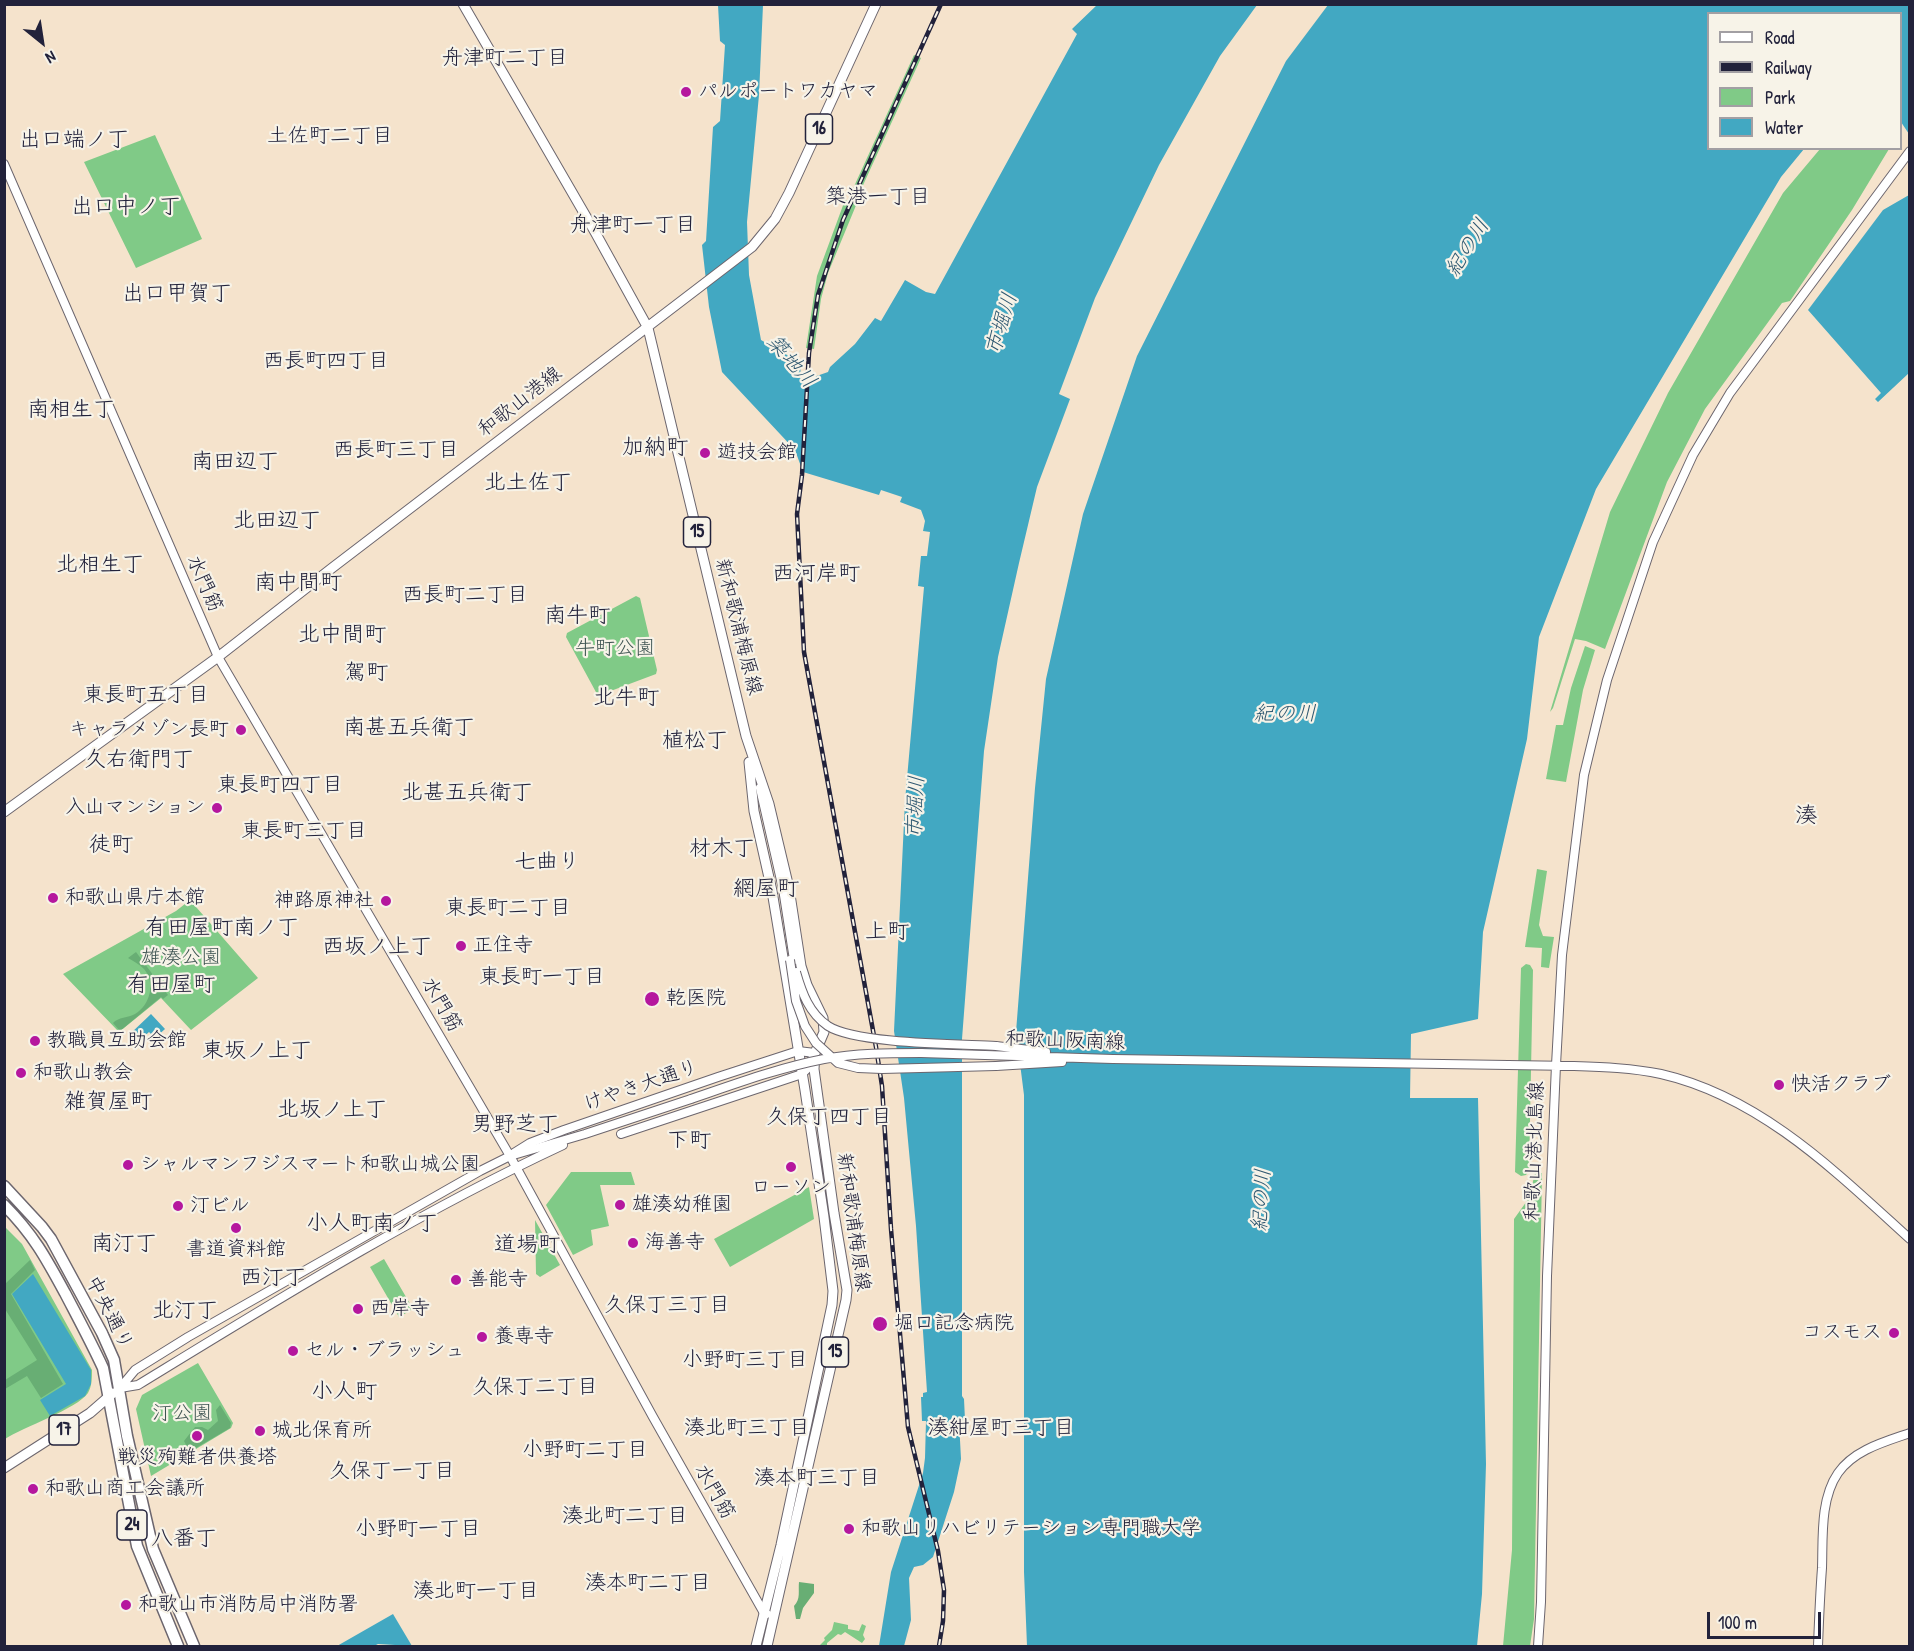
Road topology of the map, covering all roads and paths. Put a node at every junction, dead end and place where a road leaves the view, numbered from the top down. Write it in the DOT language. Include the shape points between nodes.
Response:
graph roads {
  1 [pos="463,4"];
  2 [pos="876,4"];
  3 [pos="1910,151"];
  4 [pos="4,164"];
  5 [pos="648,328"];
  6 [pos="218,657"];
  7 [pos="753,771"];
  8 [pos="4,812"];
  9 [pos="792,960"];
  10 [pos="798,1051"];
  11 [pos="815,1053"];
  12 [pos="1113,1059"];
  13 [pos="1556,1065"];
  14 [pos="802,1074"];
  15 [pos="585,1134"];
  16 [pos="621,1134"];
  17 [pos="510,1156"];
  18 [pos="516,1167"];
  19 [pos="4,1186"];
  20 [pos="4,1205"];
  21 [pos="1910,1239"];
  22 [pos="120,1388"];
  23 [pos="108,1396"];
  24 [pos="1910,1433"];
  25 [pos="4,1468"];
  26 [pos="764,1614"];
  27 [pos="774,1615"];
  28 [pos="178,1647"];
  29 [pos="194,1647"];
  30 [pos="756,1647"];
  31 [pos="767,1647"];
  32 [pos="1538,1647"];
  33 [pos="1818,1647"];
  1 -- 5 [label="main road, 新和歌浦梅原線 / 15"];
  2 -- 5 [label="main road, 和歌山港線 / 16" via="775,219 752,247"];
  3 -- 13 [label="street" via="1730,393 1692,455 1653,542 1607,680 1584,775 1562,955"];
  4 -- 6 [label="street, 水門筋"];
  5 -- 6 [label="main road, 和歌山港線 / 16"];
  5 -- 7 [label="main road, 新和歌浦梅原線 / 15"];
  6 -- 8 [label="main road, 和歌山港線 / 16"];
  6 -- 17 [label="street, 水門筋"];
  7 -- 9 [label="main road"];
  7 -- 10 [label="main road, 新和歌浦梅原線 / 15" via="754,811 772,891"];
  7 -- 11 [label="main road, 新和歌浦梅原線 / 15" via="769,804 801,966 823,1018 824,1032"];
  9 -- 12 [label="main road, bridge" via="808,1005 828,1026 849,1034"];
  9 -- 12 [label="main road, bridge" via="796,1001 805,1026 816,1043 838,1063 882,1069"];
  10 -- 11 [label="street"];
  10 -- 14 [label="main road, 新和歌浦梅原線 / 15"];
  10 -- 17 [label="street, けやき大通り" via="564,1130 530,1143"];
  11 -- 14 [label="street"];
  11 -- 27 [label="main road, 新和歌浦梅原線 / 15" via="814,1070 847,1290"];
  12 -- 13 [label="main road, 和歌山阪南線"];
  12 -- 15 [label="main road, 和歌山阪南線, bridge" via="921,1053 824,1059 777,1070"];
  13 -- 21 [label="main road, 和歌山港北島線" via="1619,1067 1661,1074 1743,1105 1811,1150"];
  13 -- 32 [label="main road, 和歌山港北島線"];
  14 -- 16 [label="street, けやき大通り"];
  14 -- 26 [label="main road, 新和歌浦梅原線 / 15" via="833,1291"];
  15 -- 17 [label="main road, 和歌山阪南線"];
  15 -- 18 [label="main road, 和歌山阪南線"];
  17 -- 18 [label="street, 水門筋"];
  17 -- 22 [label="main road, 和歌山阪南線" via="179,1343 135,1370"];
  18 -- 22 [label="main road, 和歌山阪南線" via="346,1260 138,1385"];
  18 -- 26 [label="street, 水門筋"];
  19 -- 22 [label="highway, 中央通り / 24" via="51,1239 102,1333 114,1360"];
  20 -- 23 [label="highway, 中央通り / 24" via="31,1234 53,1272 103,1368"];
  22 -- 23 [label="main road, 17"];
  22 -- 29 [label="highway, 中央通り / 24" via="150,1538"];
  23 -- 25 [label="main road, 17" via="90,1413"];
  23 -- 28 [label="highway, 中央通り / 24" via="136,1546"];
  24 -- 33 [label="street" via="1855,1457 1838,1473 1829,1492 1824,1516"];
  26 -- 27 [label="street"];
  26 -- 30 [label="main road, 新和歌浦梅原線 / 15"];
  27 -- 31 [label="main road, 新和歌浦梅原線 / 15"];
}
